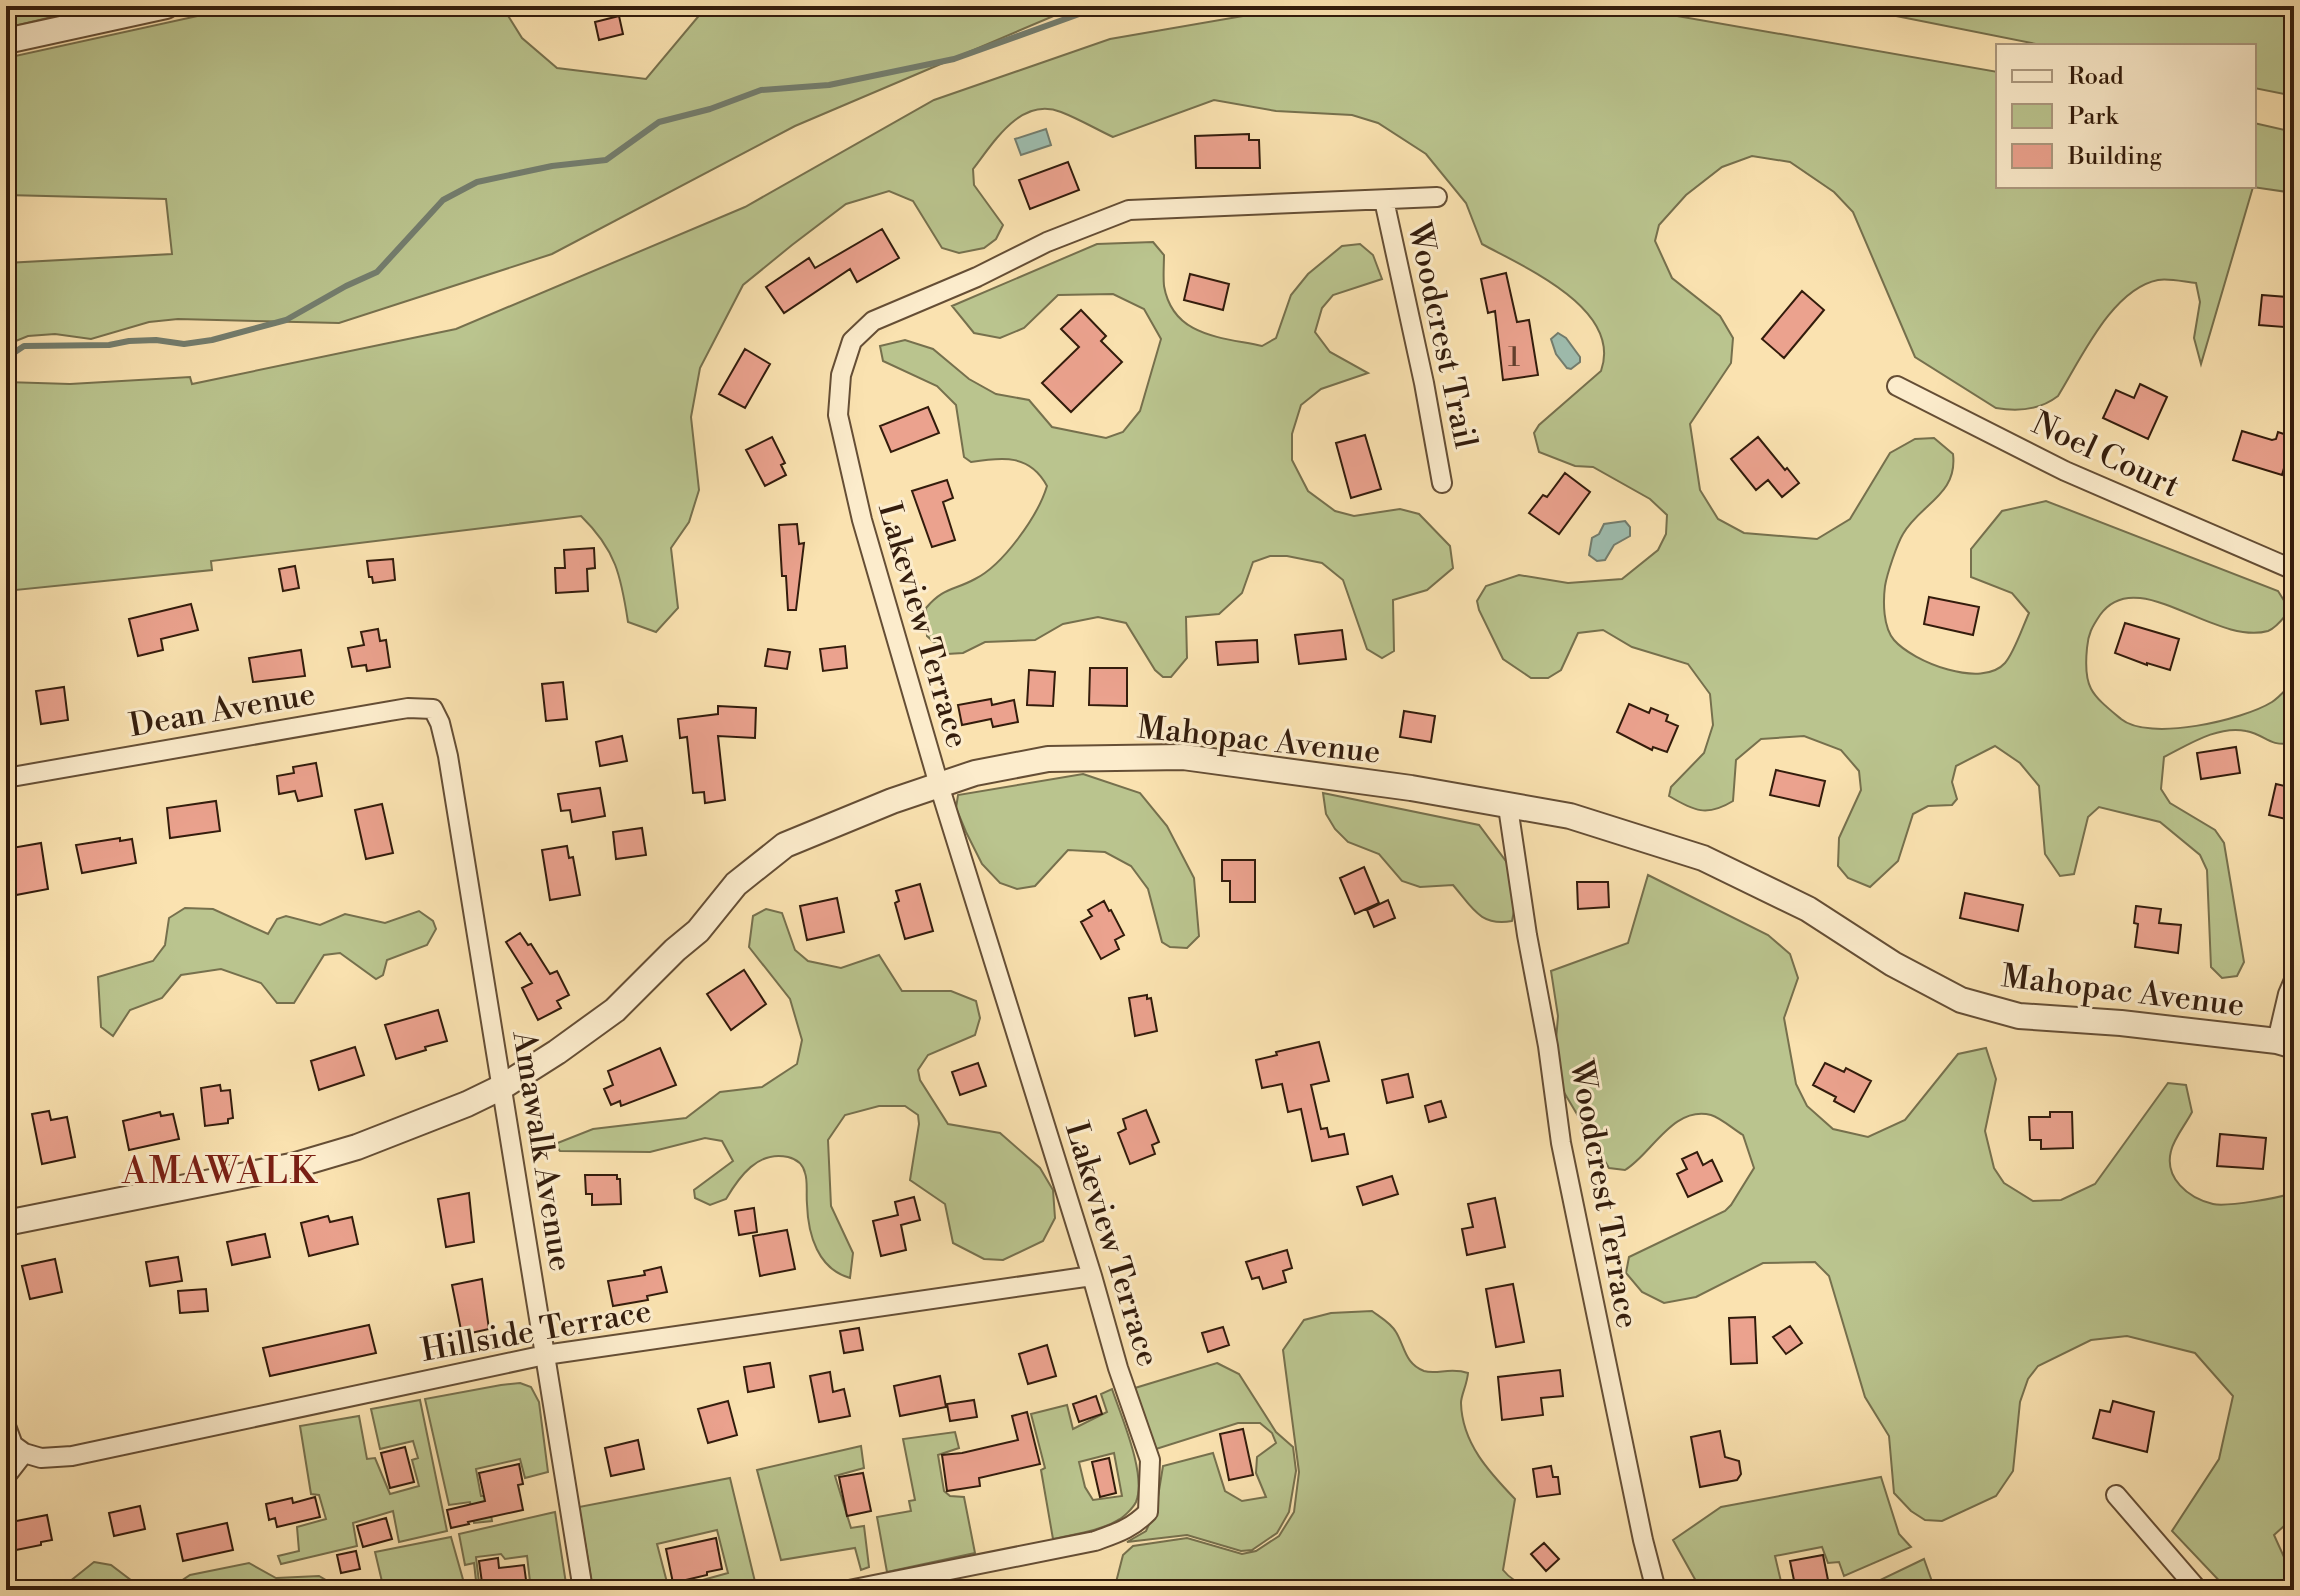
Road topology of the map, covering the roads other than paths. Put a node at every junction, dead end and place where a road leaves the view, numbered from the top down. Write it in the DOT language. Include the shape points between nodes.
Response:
graph roads {
  1 [pos="166,6"];
  2 [pos="6,41"];
  3 [pos="1437,197"];
  4 [pos="1384,200"];
  5 [pos="1897,386"];
  6 [pos="1442,483"];
  7 [pos="2294,570"];
  8 [pos="440,723"];
  9 [pos="6,778"];
  10 [pos="939,785"];
  11 [pos="1508,807"];
  12 [pos="2294,980"];
  13 [pos="2286,1044"];
  14 [pos="502,1087"];
  15 [pos="6,1223"];
  16 [pos="1092,1276"];
  17 [pos="545,1355"];
  18 [pos="6,1426"];
  19 [pos="24,1453"];
  20 [pos="6,1476"];
  21 [pos="2116,1495"];
  22 [pos="583,1590"];
  23 [pos="849,1590"];
  24 [pos="1656,1590"];
  25 [pos="2198,1590"];
  1 -- 2 [label="street"];
  3 -- 4 [label="street, Lakeview Terrace"];
  4 -- 6 [label="street, Woodcrest Trail"];
  4 -- 10 [label="street, Lakeview Terrace" via="1129,210 873,321 852,341 841,375 838,415 862,520"];
  5 -- 7 [label="street, Noel Court" via="2065,471"];
  8 -- 9 [label="street, Dean Avenue" via="433,709 408,708"];
  8 -- 14 [label="street, Amawalk Avenue"];
  10 -- 11 [label="street, Mahopac Avenue" via="1048,759 1183,757 1411,788"];
  10 -- 14 [label="street, Mahopac Avenue" via="785,845 736,884 698,931 615,1010"];
  10 -- 16 [label="street, Lakeview Terrace"];
  11 -- 13 [label="street, Mahopac Avenue" via="1570,816 1703,858 1808,909 1961,1000 2019,1016"];
  11 -- 24 [label="street, Woodcrest Terrace" via="1561,1143"];
  12 -- 13 [label="street" via="2288,994"];
  14 -- 15 [label="street, Mahopac Avenue" via="412,1127 296,1165"];
  14 -- 17 [label="street, Amawalk Avenue"];
  16 -- 17 [label="street, Hillside Terrace"];
  16 -- 23 [label="street, Lakeview Terrace" via="1150,1460 1148,1512 1133,1526 1095,1541"];
  17 -- 19 [label="street, Hillside Terrace" via="72,1456"];
  17 -- 22 [label="street, Amawalk Avenue"];
  18 -- 19 [label="street" via="13,1445"];
  19 -- 20 [label="street"];
  21 -- 25 [label="street"];
}
